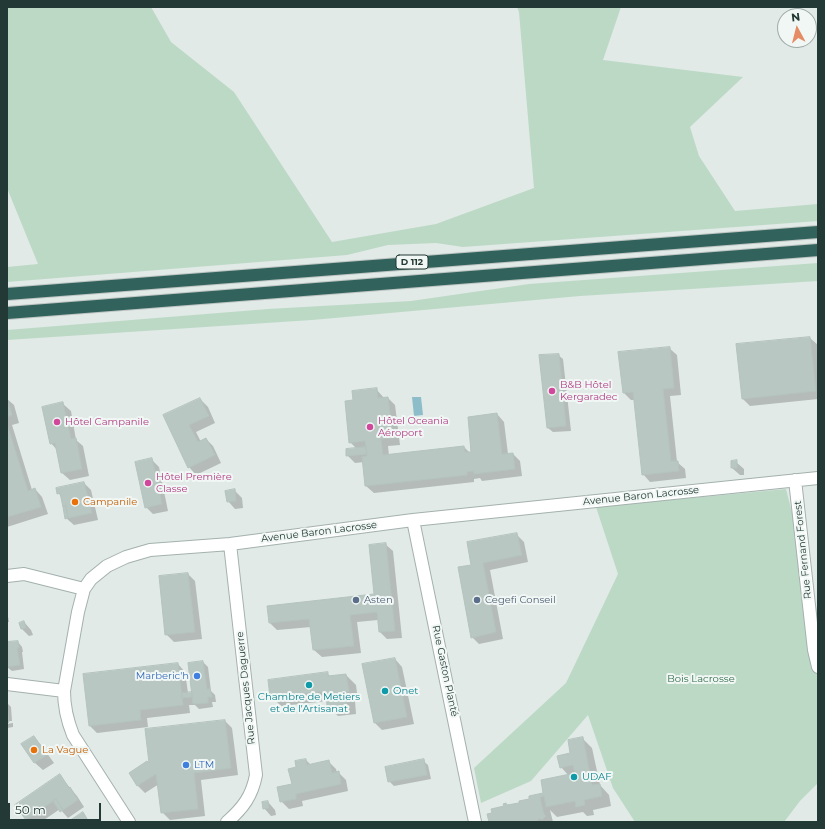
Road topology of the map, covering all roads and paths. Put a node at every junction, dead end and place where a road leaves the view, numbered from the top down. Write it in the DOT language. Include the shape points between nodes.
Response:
graph roads {
  1 [pos="818,232"];
  2 [pos="818,250"];
  3 [pos="7,294"];
  4 [pos="54,309"];
  5 [pos="7,313"];
  6 [pos="7,320"];
  7 [pos="818,478"];
  8 [pos="795,480"];
  9 [pos="414,520"];
  10 [pos="230,544"];
  11 [pos="7,576"];
  12 [pos="84,589"];
  13 [pos="818,667"];
  14 [pos="7,684"];
  15 [pos="64,691"];
  16 [pos="129,822"];
  17 [pos="227,822"];
  18 [pos="475,822"];
  1 -- 3 [label="highway, D 112"];
  2 -- 4 [label="highway, D 112"];
  4 -- 5 [label="highway, D 112"];
  4 -- 6 [label="highway"];
  7 -- 8 [label="street, Avenue Baron Lacrosse"];
  8 -- 9 [label="street, Avenue Baron Lacrosse"];
  8 -- 13 [label="street, Rue Fernand Forest"];
  9 -- 10 [label="street, Avenue Baron Lacrosse"];
  9 -- 18 [label="street, Rue Gaston Planté"];
  10 -- 12 [label="street, Avenue Baron Lacrosse" via="150,550 126,556 107,566 91,579"];
  10 -- 17 [label="street, Rue Jacques Daguerre" via="256,775 254,788 247,800 238,813"];
  11 -- 12 [label="street" via="24,574"];
  12 -- 15 [label="street, Avenue Baron Lacrosse"];
  14 -- 15 [label="street"];
  15 -- 16 [label="street, Avenue Baron Lacrosse" via="67,719 73,734"];
}
